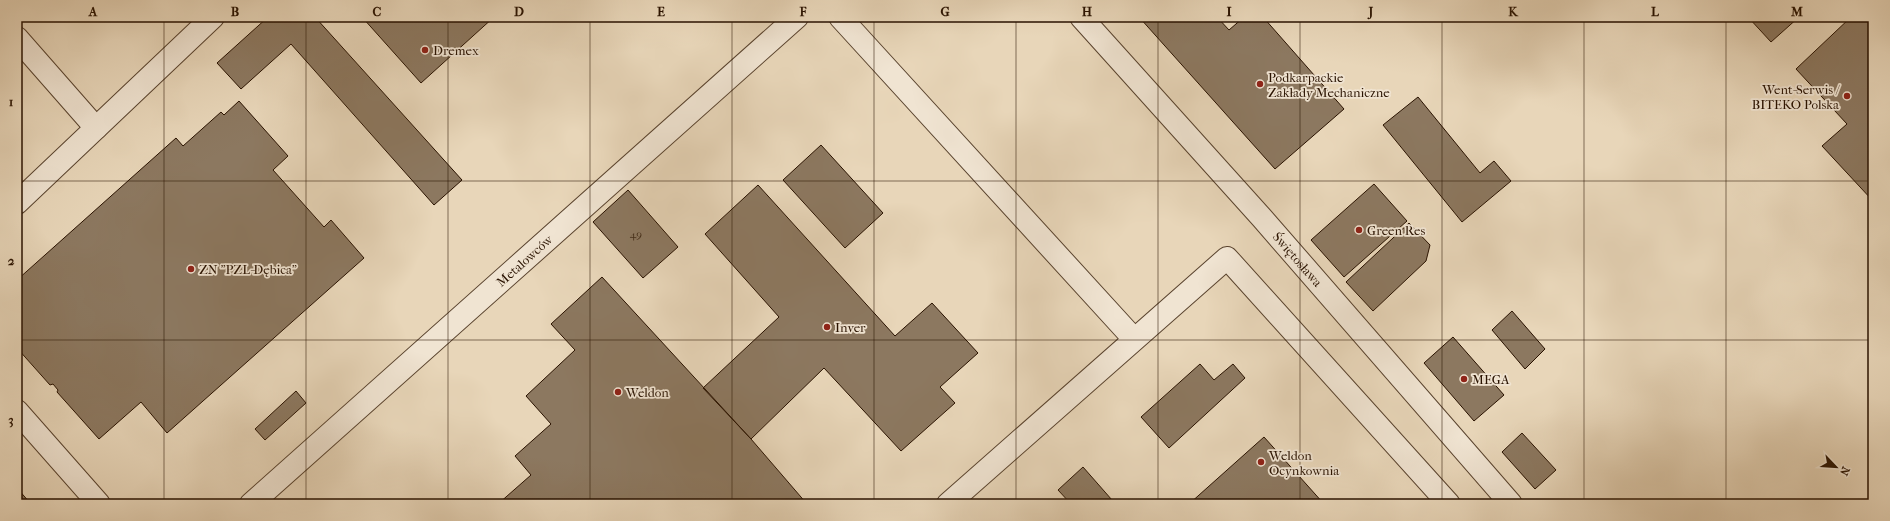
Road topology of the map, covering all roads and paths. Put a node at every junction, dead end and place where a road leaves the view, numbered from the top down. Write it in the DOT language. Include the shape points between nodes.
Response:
graph roads {
  1 [pos="213,17"];
  2 [pos="797,17"];
  3 [pos="840,17"];
  4 [pos="1081,17"];
  5 [pos="17,38"];
  6 [pos="96,128"];
  7 [pos="17,203"];
  8 [pos="1134,339"];
  9 [pos="17,411"];
  10 [pos="99,504"];
  11 [pos="251,504"];
  12 [pos="948,504"];
  13 [pos="1449,504"];
  14 [pos="1511,504"];
  1 -- 6 [label="street"];
  2 -- 11 [label="street, Metalowców"];
  3 -- 8 [label="street"];
  4 -- 14 [label="street, Świętosława" via="1262,218"];
  5 -- 6 [label="street"];
  6 -- 7 [label="street"];
  8 -- 12 [label="street"];
  8 -- 13 [label="street" via="1227,258"];
  9 -- 10 [label="street"];
}
